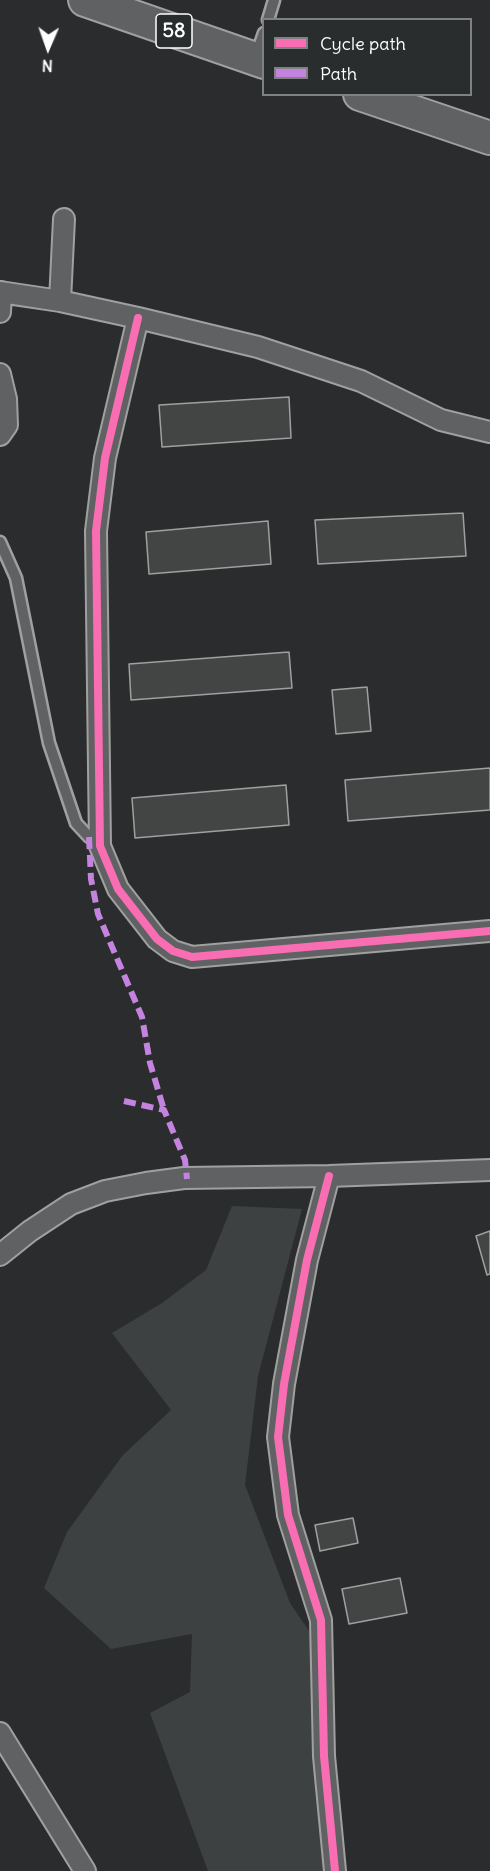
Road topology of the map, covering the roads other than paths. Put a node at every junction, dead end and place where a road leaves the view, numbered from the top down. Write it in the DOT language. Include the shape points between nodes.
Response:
graph roads {
  1 [pos="85,0"];
  2 [pos="274,0"];
  3 [pos="269,18"];
  4 [pos="261,51"];
  5 [pos="366,96"];
  6 [pos="490,138"];
  7 [pos="64,219"];
  8 [pos="1,292"];
  9 [pos="60,301"];
  10 [pos="0,312"];
  11 [pos="138,318"];
  12 [pos="0,374"];
  13 [pos="490,432"];
  14 [pos="0,435"];
  15 [pos="0,543"];
  16 [pos="100,840"];
  17 [pos="490,931"];
  18 [pos="490,1170"];
  19 [pos="329,1176"];
  20 [pos="0,1255"];
  21 [pos="0,1734"];
  22 [pos="85,1871"];
  23 [pos="335,1871"];
  1 -- 4 [label="main road, 58"];
  2 -- 3 [label="lane"];
  5 -- 6 [label="main road"];
  7 -- 9 [label="street"];
  8 -- 9 [label="street"];
  8 -- 10 [label="street"];
  9 -- 11 [label="street"];
  11 -- 13 [label="street" via="268,350 361,381 441,420"];
  11 -- 16 [label="street" via="105,458 96,531"];
  12 -- 14 [label="street" via="7,425"];
  15 -- 16 [label="lane" via="15,578 49,743 76,823 89,837"];
  16 -- 17 [label="street" via="118,889 157,939 173,951 192,957"];
  18 -- 19 [label="street"];
  19 -- 20 [label="street" via="184,1178 105,1191 71,1204"];
  19 -- 23 [label="street" via="307,1260 278,1437 288,1515 321,1620 324,1756"];
  21 -- 22 [label="street"];
}
